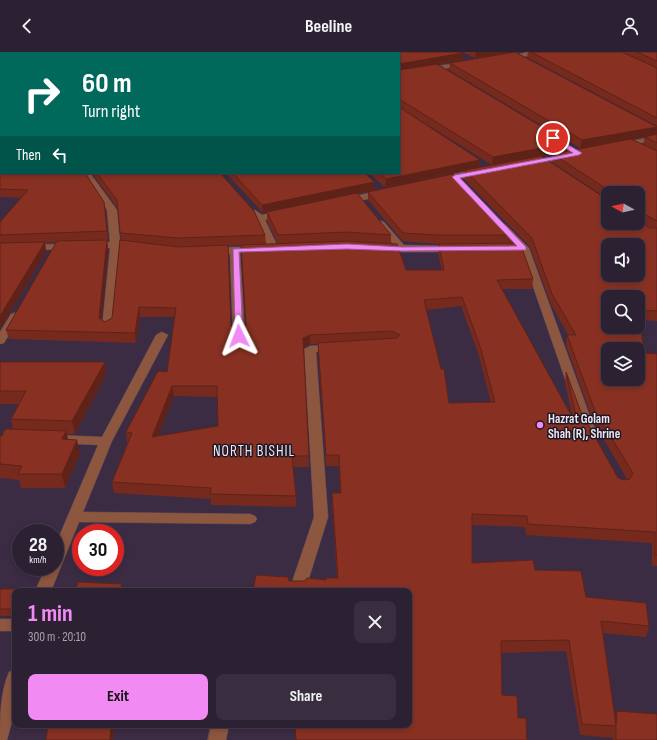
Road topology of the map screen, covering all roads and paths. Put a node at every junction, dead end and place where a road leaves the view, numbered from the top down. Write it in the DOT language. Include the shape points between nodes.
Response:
graph roads {
  1 [pos="534,52"];
  2 [pos="461,56"];
  3 [pos="517,56"];
  4 [pos="495,59"];
  5 [pos="531,63"];
  6 [pos="439,68"];
  7 [pos="400,69"];
  8 [pos="407,73"];
  9 [pos="400,74"];
  10 [pos="452,76"];
  11 [pos="657,138"];
  12 [pos="631,143"];
  13 [pos="609,147"];
  14 [pos="644,150"];
  15 [pos="579,153"];
  16 [pos="542,161"];
  17 [pos="520,165"];
  18 [pos="483,166"];
  19 [pos="555,170"];
  20 [pos="87,174"];
  21 [pos="455,177"];
  22 [pos="434,182"];
  23 [pos="373,183"];
  24 [pos="466,188"];
  25 [pos="337,202"];
  26 [pos="250,207"];
  27 [pos="291,212"];
  28 [pos="374,215"];
  29 [pos="492,215"];
  30 [pos="260,218"];
  31 [pos="115,245"];
  32 [pos="55,247"];
  33 [pos="0,248"];
  34 [pos="144,248"];
  35 [pos="371,248"];
  36 [pos="509,248"];
  37 [pos="524,248"];
  38 [pos="402,249"];
  39 [pos="466,249"];
  40 [pos="235,250"];
  41 [pos="203,251"];
  42 [pos="47,260"];
  43 [pos="21,305"];
  44 [pos="107,328"];
  45 [pos="2,334"];
  46 [pos="162,335"];
  47 [pos="239,336"];
  48 [pos="347,347"];
  49 [pos="45,439"];
  50 [pos="106,441"];
  51 [pos="596,441"];
  52 [pos="75,517"];
  53 [pos="250,519"];
  54 [pos="64,542"];
  55 [pos="49,576"];
  56 [pos="44,588"];
  57 [pos="298,588"];
  58 [pos="12,624"];
  59 [pos="0,625"];
  60 [pos="12,689"];
  61 [pos="219,728"];
  62 [pos="0,736"];
  63 [pos="217,740"];
  1 -- 3 [label="street"];
  2 -- 6 [label="street" via="473,62"];
  3 -- 4 [label="street"];
  3 -- 5 [label="street"];
  6 -- 8 [label="street"];
  6 -- 10 [label="street"];
  7 -- 8 [label="street"];
  8 -- 9 [label="street"];
  11 -- 12 [label="street"];
  12 -- 13 [label="street"];
  12 -- 14 [label="street"];
  15 -- 16 [label="street"];
  16 -- 17 [label="street"];
  16 -- 19 [label="street"];
  18 -- 21 [label="street"];
  20 -- 31 [label="street" via="112,210"];
  21 -- 22 [label="street"];
  21 -- 24 [label="street"];
  23 -- 25 [label="street" via="387,192 362,201"];
  26 -- 30 [label="street"];
  27 -- 30 [label="street"];
  28 -- 38 [label="street"];
  29 -- 37 [label="street"];
  30 -- 40 [label="street" via="277,249"];
  31 -- 32 [label="street"];
  31 -- 34 [label="street"];
  31 -- 44 [label="street"];
  32 -- 33 [label="street"];
  32 -- 42 [label="street"];
  35 -- 38 [label="street"];
  36 -- 37 [label="street"];
  37 -- 51 [label="street" via="586,422"];
  38 -- 39 [label="street"];
  40 -- 41 [label="street"];
  40 -- 47 [label="street"];
  43 -- 45 [label="street"];
  46 -- 50 [label="street"];
  48 -- 57 [label="street" via="310,349 321,517"];
  49 -- 50 [label="street"];
  50 -- 52 [label="street"];
  52 -- 53 [label="street"];
  52 -- 54 [label="street"];
  55 -- 56 [label="street"];
  58 -- 59 [label="street"];
  60 -- 62 [label="street"];
  61 -- 63 [label="street"];
}
